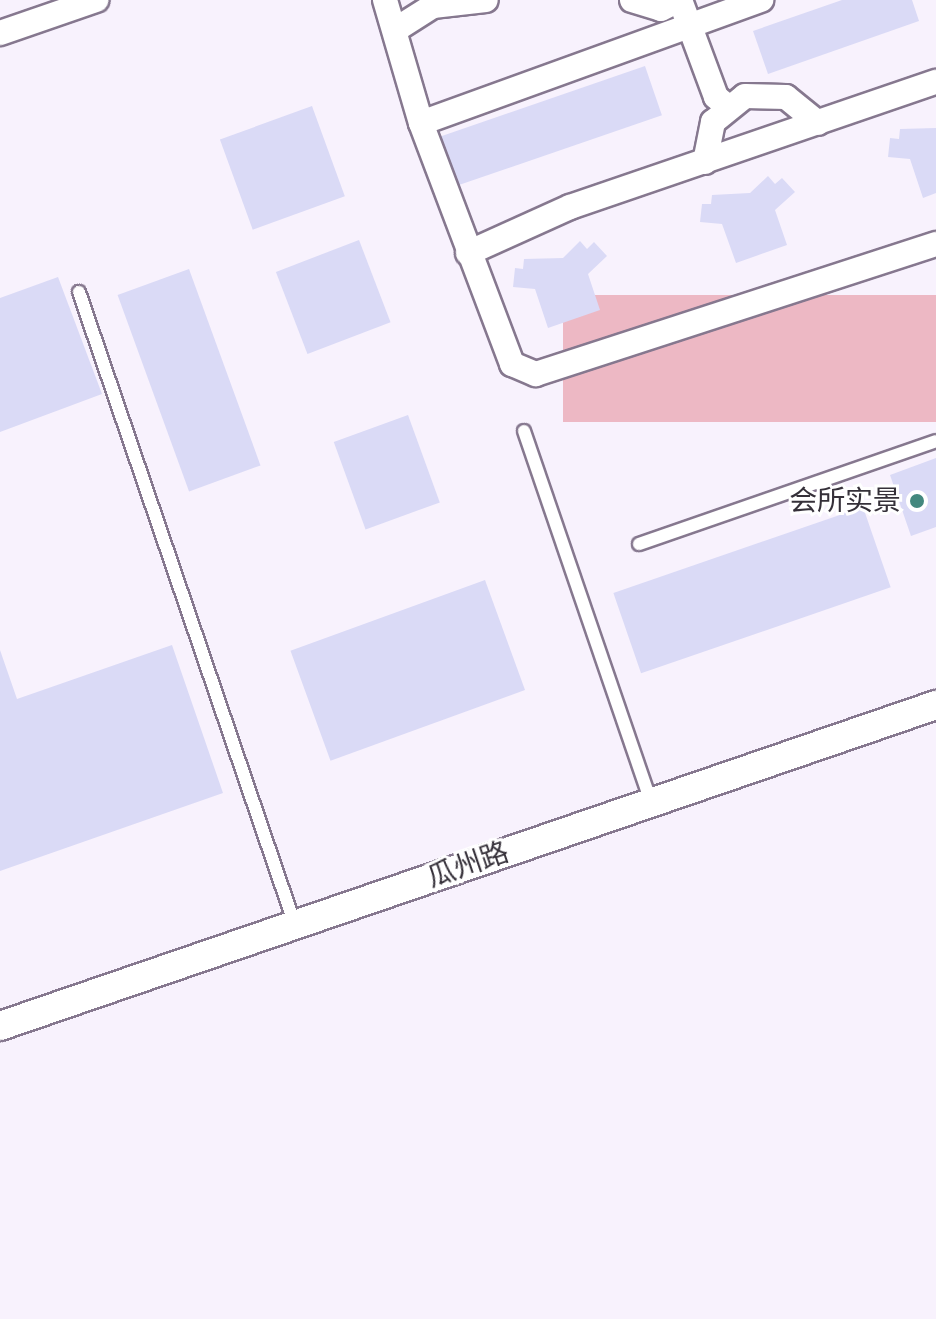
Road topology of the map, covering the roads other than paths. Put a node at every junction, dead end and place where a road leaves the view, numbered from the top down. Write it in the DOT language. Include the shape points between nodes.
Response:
graph roads {
  1 [pos="96,0"];
  2 [pos="385,0"];
  3 [pos="486,0"];
  4 [pos="632,0"];
  5 [pos="680,0"];
  6 [pos="761,0"];
  7 [pos="45,8"];
  8 [pos="692,25"];
  9 [pos="395,30"];
  10 [pos="0,33"];
  11 [pos="936,82"];
  12 [pos="727,106"];
  13 [pos="421,123"];
  14 [pos="818,123"];
  15 [pos="705,162"];
  16 [pos="936,244"];
  17 [pos="468,253"];
  18 [pos="79,292"];
  19 [pos="524,431"];
  20 [pos="936,441"];
  21 [pos="639,544"];
  22 [pos="936,705"];
  23 [pos="651,802"];
  24 [pos="295,925"];
  25 [pos="0,1026"];
  1 -- 7 [label="street"];
  2 -- 9 [label="street"];
  3 -- 9 [label="street" via="433,6"];
  4 -- 5 [label="street" via="661,9"];
  5 -- 8 [label="street"];
  6 -- 8 [label="street"];
  7 -- 10 [label="street"];
  8 -- 12 [label="street" via="716,97"];
  8 -- 13 [label="street"];
  9 -- 13 [label="street"];
  11 -- 14 [label="street"];
  12 -- 14 [label="street" via="776,95"];
  12 -- 15 [label="street" via="713,122"];
  13 -- 17 [label="street"];
  14 -- 15 [label="street"];
  15 -- 17 [label="street" via="570,207"];
  16 -- 17 [label="street" via="536,374 512,364 500,345"];
  18 -- 24 [label="lane"];
  19 -- 23 [label="lane"];
  20 -- 21 [label="lane"];
  22 -- 23 [label="street, 瓜州路"];
  23 -- 24 [label="street, 瓜州路"];
  24 -- 25 [label="street, 瓜州路"];
}
